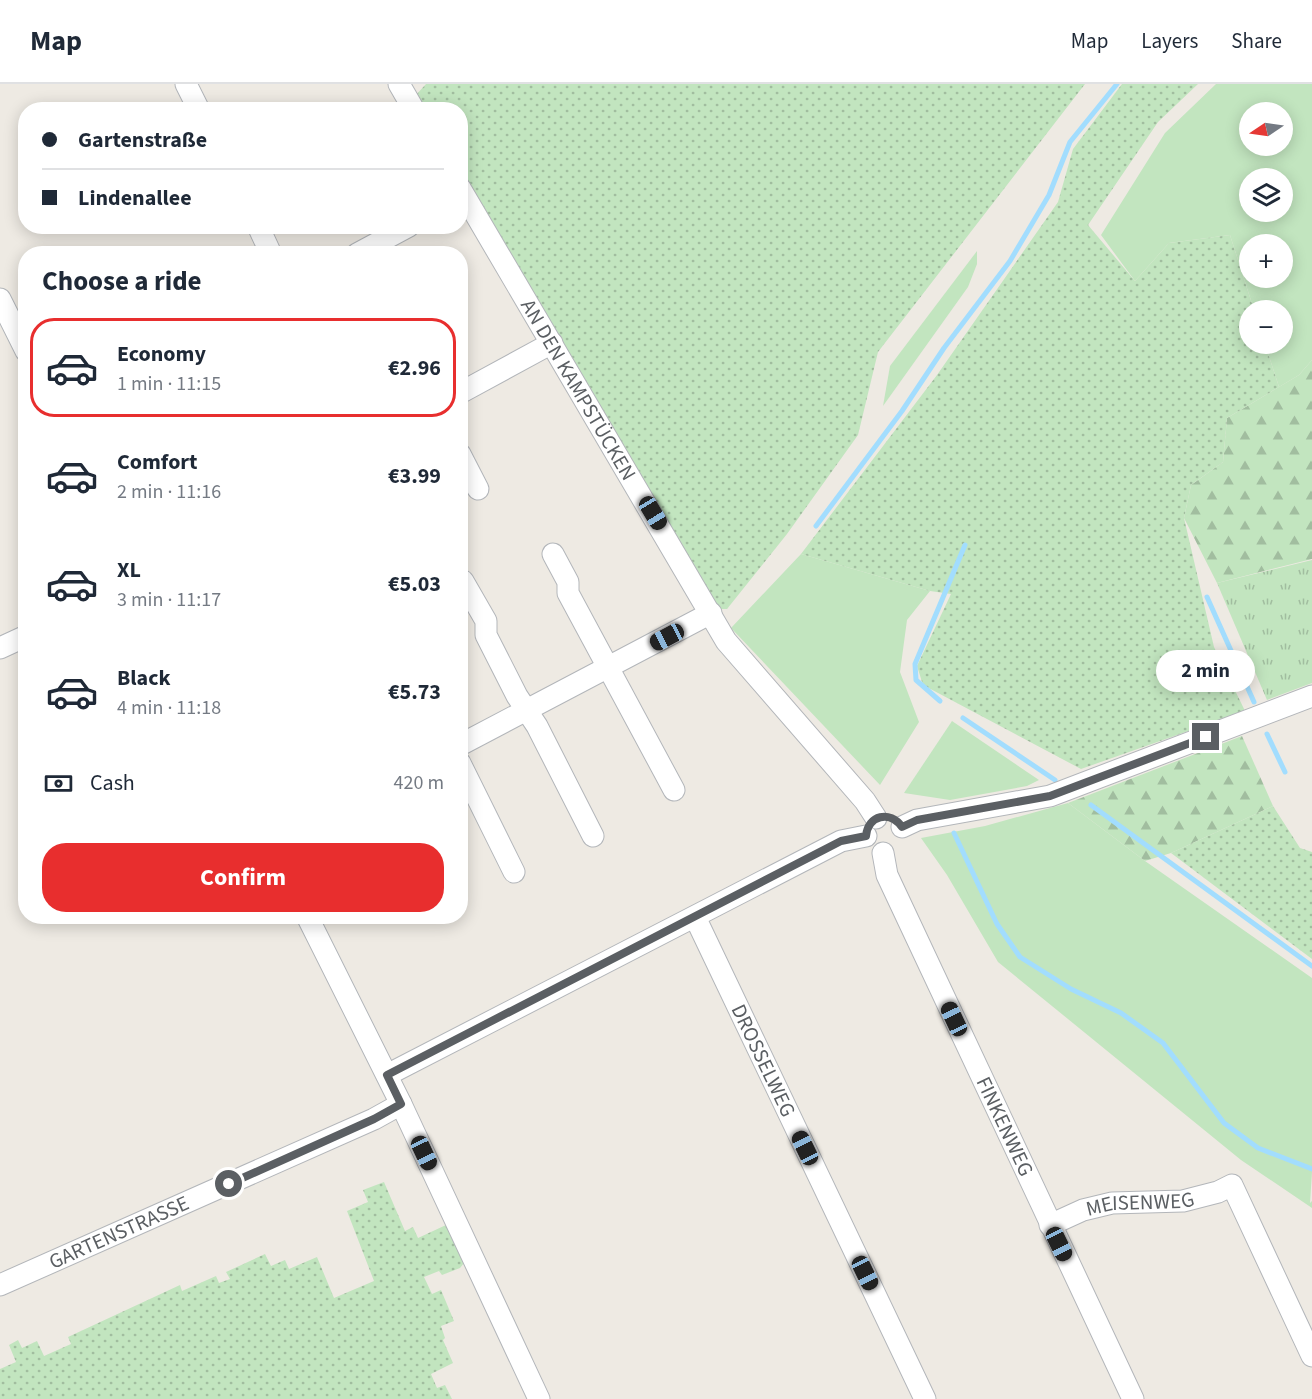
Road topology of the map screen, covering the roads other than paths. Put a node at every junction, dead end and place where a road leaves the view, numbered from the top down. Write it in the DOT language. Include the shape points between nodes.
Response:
graph roads {
  1 [pos="186,84"];
  2 [pos="399,84"];
  3 [pos="195,102"];
  4 [pos="409,102"];
  5 [pos="468,203"];
  6 [pos="394,234"];
  7 [pos="372,246"];
  8 [pos="0,299"];
  9 [pos="18,335"];
  10 [pos="552,343"];
  11 [pos="468,389"];
  12 [pos="468,470"];
  13 [pos="478,489"];
  14 [pos="553,555"];
  15 [pos="468,588"];
  16 [pos="711,613"];
  17 [pos="18,640"];
  18 [pos="0,648"];
  19 [pos="609,668"];
  20 [pos="1312,696"];
  21 [pos="526,710"];
  22 [pos="468,741"];
  23 [pos="468,780"];
  24 [pos="674,790"];
  25 [pos="871,827"];
  26 [pos="902,827"];
  27 [pos="593,836"];
  28 [pos="883,853"];
  29 [pos="514,872"];
  30 [pos="695,917"];
  31 [pos="311,924"];
  32 [pos="387,1075"];
  33 [pos="401,1104"];
  34 [pos="1050,1225"];
  35 [pos="0,1285"];
  36 [pos="1312,1356"];
  37 [pos="539,1399"];
  38 [pos="925,1399"];
  39 [pos="1133,1399"];
  1 -- 3 [label="street"];
  2 -- 4 [label="street"];
  5 -- 10 [label="street, AN DEN KAMPSTÜCKEN"];
  6 -- 7 [label="street"];
  8 -- 9 [label="street"];
  10 -- 11 [label="street"];
  10 -- 16 [label="street, AN DEN KAMPSTÜCKEN"];
  12 -- 13 [label="street"];
  14 -- 19 [label="street" via="568,582 568,593"];
  15 -- 21 [label="street" via="486,621 486,635"];
  16 -- 19 [label="street"];
  16 -- 25 [label="street, AN DEN KAMPSTÜCKEN" via="737,655 865,801"];
  17 -- 18 [label="street"];
  19 -- 21 [label="street"];
  19 -- 24 [label="street"];
  20 -- 26 [label="street" via="1050,796 917,820"];
  21 -- 22 [label="street"];
  21 -- 27 [label="street"];
  23 -- 29 [label="street"];
  25 -- 26 [label="street" via="890,816"];
  25 -- 28 [label="street, AN DEN KAMPSTÜCKEN" via="869,846"];
  25 -- 30 [label="street"];
  26 -- 28 [label="street" via="900,845"];
  28 -- 34 [label="street, FINKENWEG" via="887,875"];
  30 -- 32 [label="street"];
  30 -- 38 [label="street, DROSSELWEG"];
  31 -- 32 [label="street"];
  32 -- 33 [label="street"];
  33 -- 35 [label="street, GARTENSTRASSE"];
  33 -- 37 [label="street"];
  34 -- 36 [label="street, MEISENWEG" via="1097,1206 1128,1201 1183,1201 1232,1185"];
  34 -- 39 [label="street, FINKENWEG"];
}
